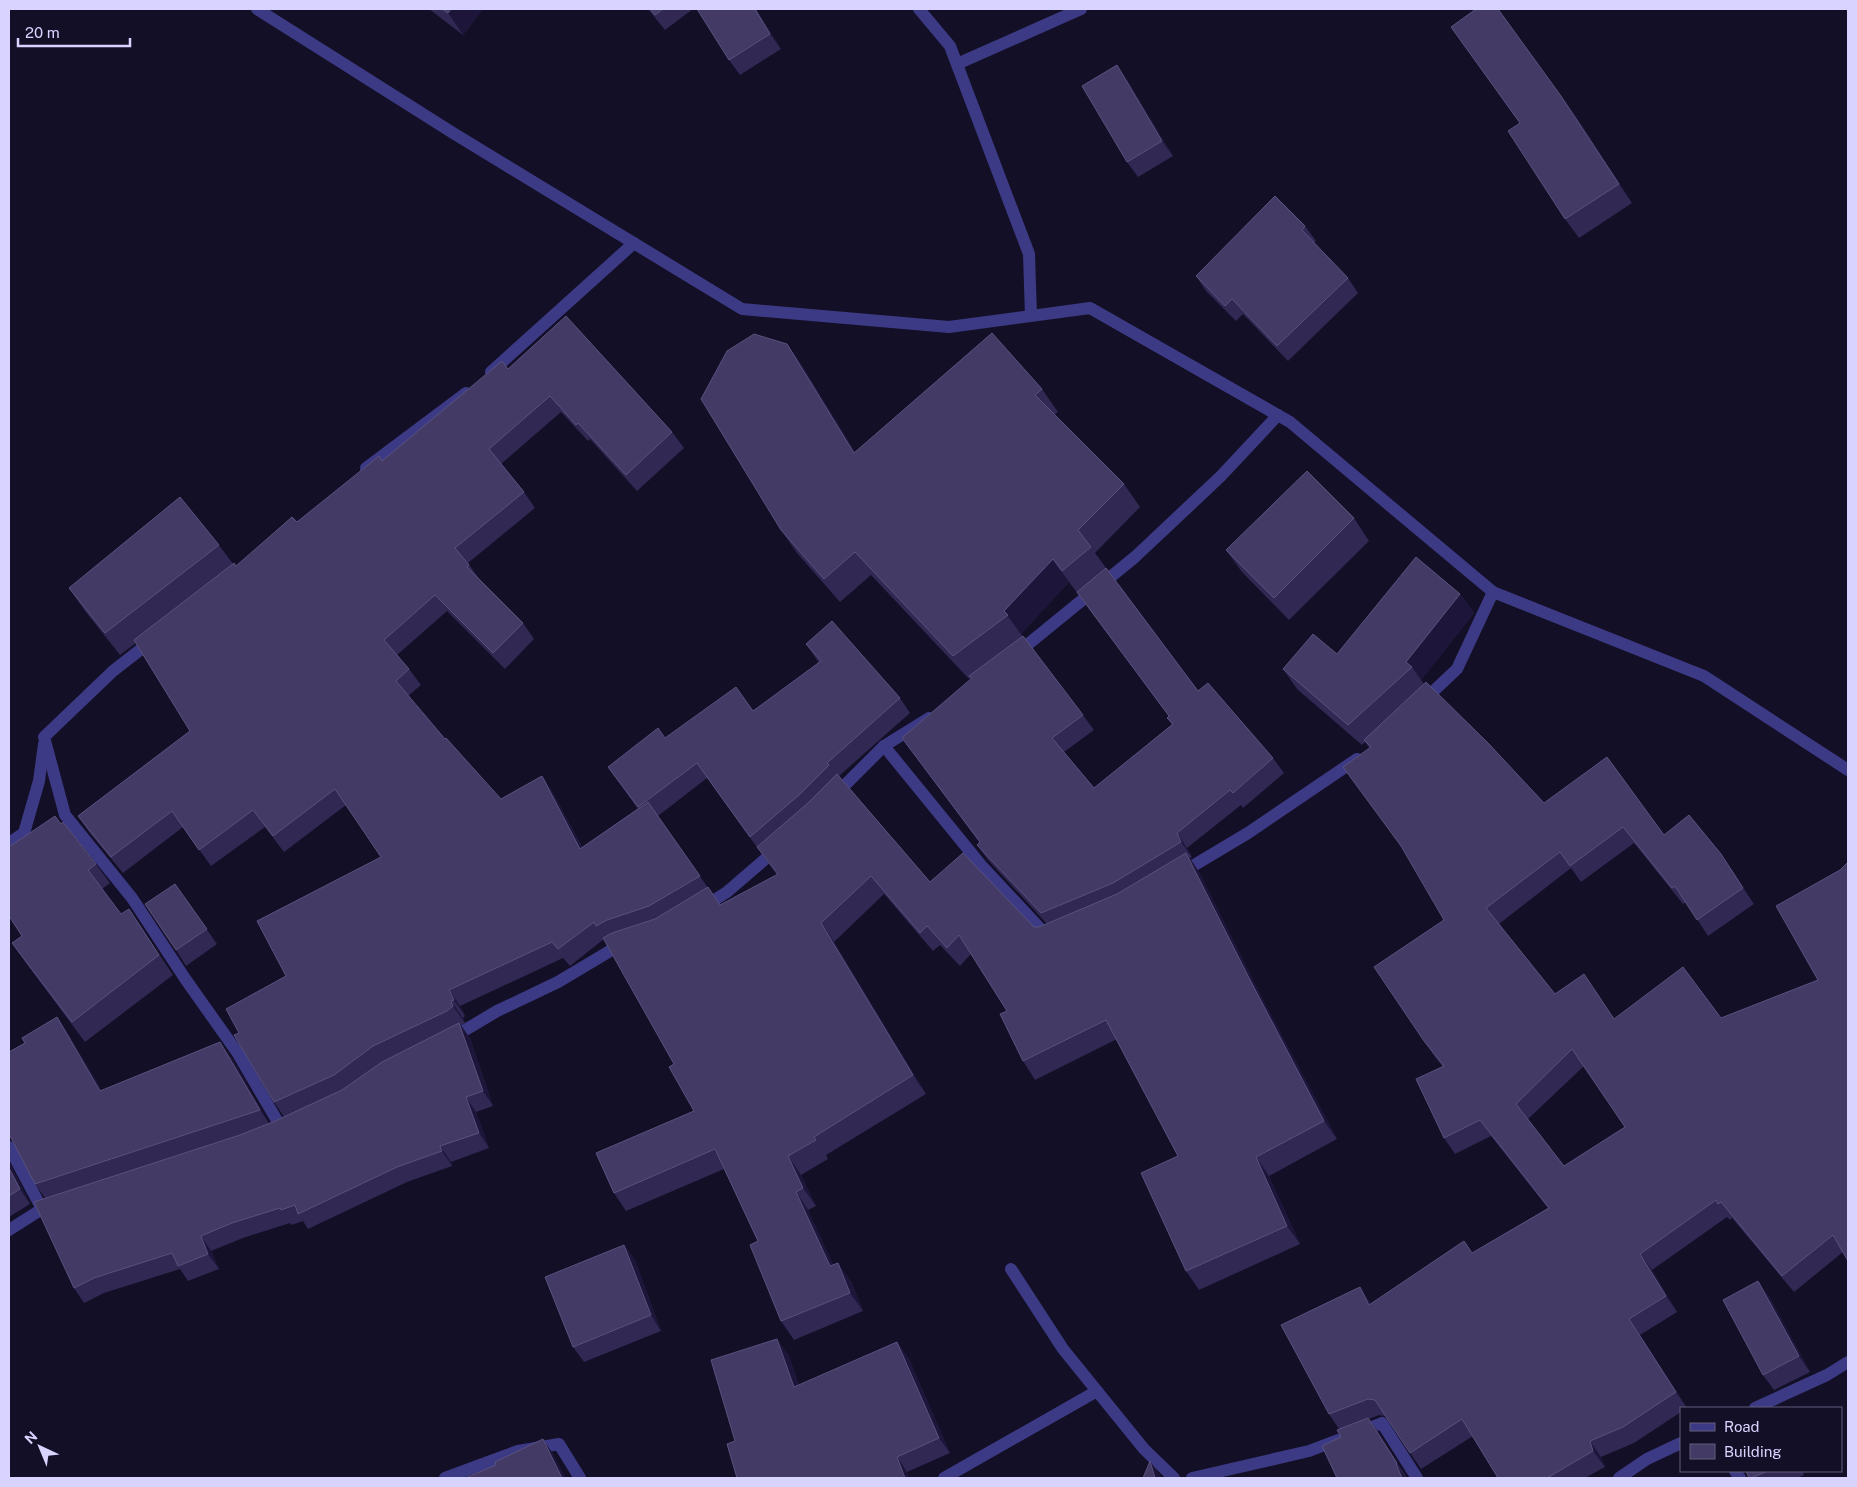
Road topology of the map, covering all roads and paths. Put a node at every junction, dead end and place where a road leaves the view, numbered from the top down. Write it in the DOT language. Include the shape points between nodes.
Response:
graph roads {
  1 [pos="257,9"];
  2 [pos="919,9"];
  3 [pos="1081,9"];
  4 [pos="957,64"];
  5 [pos="634,243"];
  6 [pos="1031,316"];
  7 [pos="1278,415"];
  8 [pos="360,473"];
  9 [pos="1493,592"];
  10 [pos="168,629"];
  11 [pos="1007,661"];
  12 [pos="1415,709"];
  13 [pos="940,711"];
  14 [pos="44,737"];
  15 [pos="884,746"];
  16 [pos="1364,754"];
  17 [pos="1848,770"];
  18 [pos="829,802"];
  19 [pos="786,841"];
  20 [pos="9,843"];
  21 [pos="1168,881"];
  22 [pos="688,916"];
  23 [pos="1058,935"];
  24 [pos="638,938"];
  25 [pos="437,1046"];
  26 [pos="282,1129"];
  27 [pos="9,1148"];
  28 [pos="61,1203"];
  29 [pos="42,1209"];
  30 [pos="9,1230"];
  31 [pos="1011,1269"];
  32 [pos="1848,1362"];
  33 [pos="1097,1390"];
  34 [pos="1756,1407"];
  35 [pos="1680,1443"];
  36 [pos="445,1478"];
  37 [pos="580,1478"];
  38 [pos="944,1478"];
  39 [pos="1174,1478"];
  40 [pos="1192,1478"];
  41 [pos="1417,1478"];
  42 [pos="1619,1478"];
  1 -- 5 [label="street"];
  2 -- 4 [label="street" via="950,46"];
  3 -- 4 [label="street"];
  4 -- 6 [label="street" via="1029,254"];
  5 -- 6 [label="street" via="742,309 949,327"];
  5 -- 8 [label="street" via="476,384"];
  6 -- 7 [label="street" via="1090,308"];
  7 -- 9 [label="street"];
  7 -- 11 [label="street" via="1221,476 1135,557"];
  9 -- 12 [label="street" via="1458,669"];
  9 -- 17 [label="street" via="1704,676"];
  10 -- 14 [label="street" via="113,670"];
  13 -- 15 [label="street"];
  14 -- 20 [label="street" via="39,781 24,833"];
  14 -- 26 [label="street" via="65,815 132,898 238,1052"];
  15 -- 18 [label="street"];
  15 -- 23 [label="street" via="988,872 1049,938"];
  16 -- 21 [label="street" via="1248,833"];
  19 -- 22 [label="street" via="727,892"];
  24 -- 25 [label="street" via="621,944 558,982 497,1011"];
  27 -- 29 [label="street"];
  28 -- 29 [label="street"];
  29 -- 30 [label="street"];
  31 -- 33 [label="street" via="1063,1349"];
  32 -- 34 [label="street"];
  33 -- 38 [label="street"];
  33 -- 39 [label="street" via="1144,1449"];
  35 -- 42 [label="street" via="1647,1459"];
  36 -- 37 [label="street" via="518,1451 559,1444"];
  40 -- 41 [label="street" via="1309,1451 1382,1423"];
}
